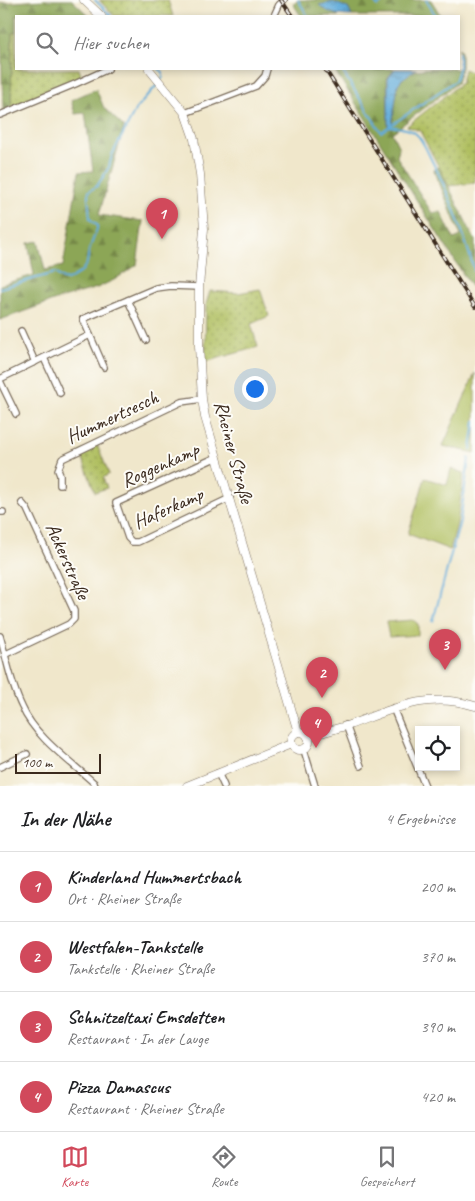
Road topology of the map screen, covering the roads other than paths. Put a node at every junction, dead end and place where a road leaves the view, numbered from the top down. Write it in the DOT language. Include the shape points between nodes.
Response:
graph roads {
  1 [pos="84,0"];
  2 [pos="284,0"];
  3 [pos="100,15"];
  4 [pos="274,15"];
  5 [pos="106,70"];
  6 [pos="150,70"];
  7 [pos="267,70"];
  8 [pos="3,114"];
  9 [pos="185,114"];
  10 [pos="199,287"];
  11 [pos="128,300"];
  12 [pos="20,331"];
  13 [pos="90,335"];
  14 [pos="146,340"];
  15 [pos="44,358"];
  16 [pos="35,362"];
  17 [pos="104,367"];
  18 [pos="0,380"];
  19 [pos="60,393"];
  20 [pos="202,399"];
  21 [pos="16,414"];
  22 [pos="217,458"];
  23 [pos="60,485"];
  24 [pos="230,498"];
  25 [pos="116,502"];
  26 [pos="22,503"];
  27 [pos="0,636"];
  28 [pos="6,654"];
  29 [pos="475,706"];
  30 [pos="393,708"];
  31 [pos="346,726"];
  32 [pos="298,732"];
  33 [pos="308,737"];
  34 [pos="291,744"];
  35 [pos="304,750"];
  36 [pos="27,754"];
  37 [pos="361,766"];
  38 [pos="0,767"];
  39 [pos="218,773"];
  40 [pos="95,786"];
  41 [pos="187,786"];
  42 [pos="224,786"];
  43 [pos="315,786"];
  44 [pos="425,786"];
  1 -- 3 [label="street"];
  2 -- 4 [label="street"];
  5 -- 8 [label="street"];
  6 -- 9 [label="street, Rheiner Straße"];
  7 -- 9 [label="street" via="266,76 256,86"];
  9 -- 10 [label="street, Rheiner Straße" via="194,139 203,201"];
  10 -- 11 [label="street" via="156,288"];
  10 -- 20 [label="street, Rheiner Straße"];
  11 -- 13 [label="street" via="83,319"];
  11 -- 14 [label="street"];
  12 -- 16 [label="street"];
  13 -- 15 [label="street"];
  13 -- 17 [label="street"];
  15 -- 16 [label="street"];
  15 -- 19 [label="street"];
  16 -- 18 [label="street"];
  18 -- 21 [label="street"];
  20 -- 22 [label="street, Rheiner Straße"];
  20 -- 23 [label="street, Hummertsesch" via="181,402 62,458 58,470"];
  22 -- 24 [label="street, Rheiner Straße"];
  22 -- 25 [label="street, Roggenkamp"];
  24 -- 25 [label="street, Haferkamp" via="138,542 128,538"];
  24 -- 32 [label="street, Rheiner Straße"];
  26 -- 28 [label="street, Ackerstraße" via="74,612 74,619 70,624"];
  27 -- 28 [label="street"];
  28 -- 40 [label="street" via="21,707 34,727"];
  29 -- 30 [label="street" via="432,699"];
  30 -- 31 [label="street"];
  30 -- 44 [label="street"];
  31 -- 33 [label="street"];
  31 -- 37 [label="street"];
  32 -- 33 [label="street"];
  32 -- 34 [label="street" via="292,737"];
  33 -- 35 [label="street" via="309,744"];
  34 -- 35 [label="street"];
  34 -- 39 [label="street"];
  35 -- 43 [label="street"];
  36 -- 38 [label="street"];
  39 -- 41 [label="street"];
  39 -- 42 [label="street"];
}
